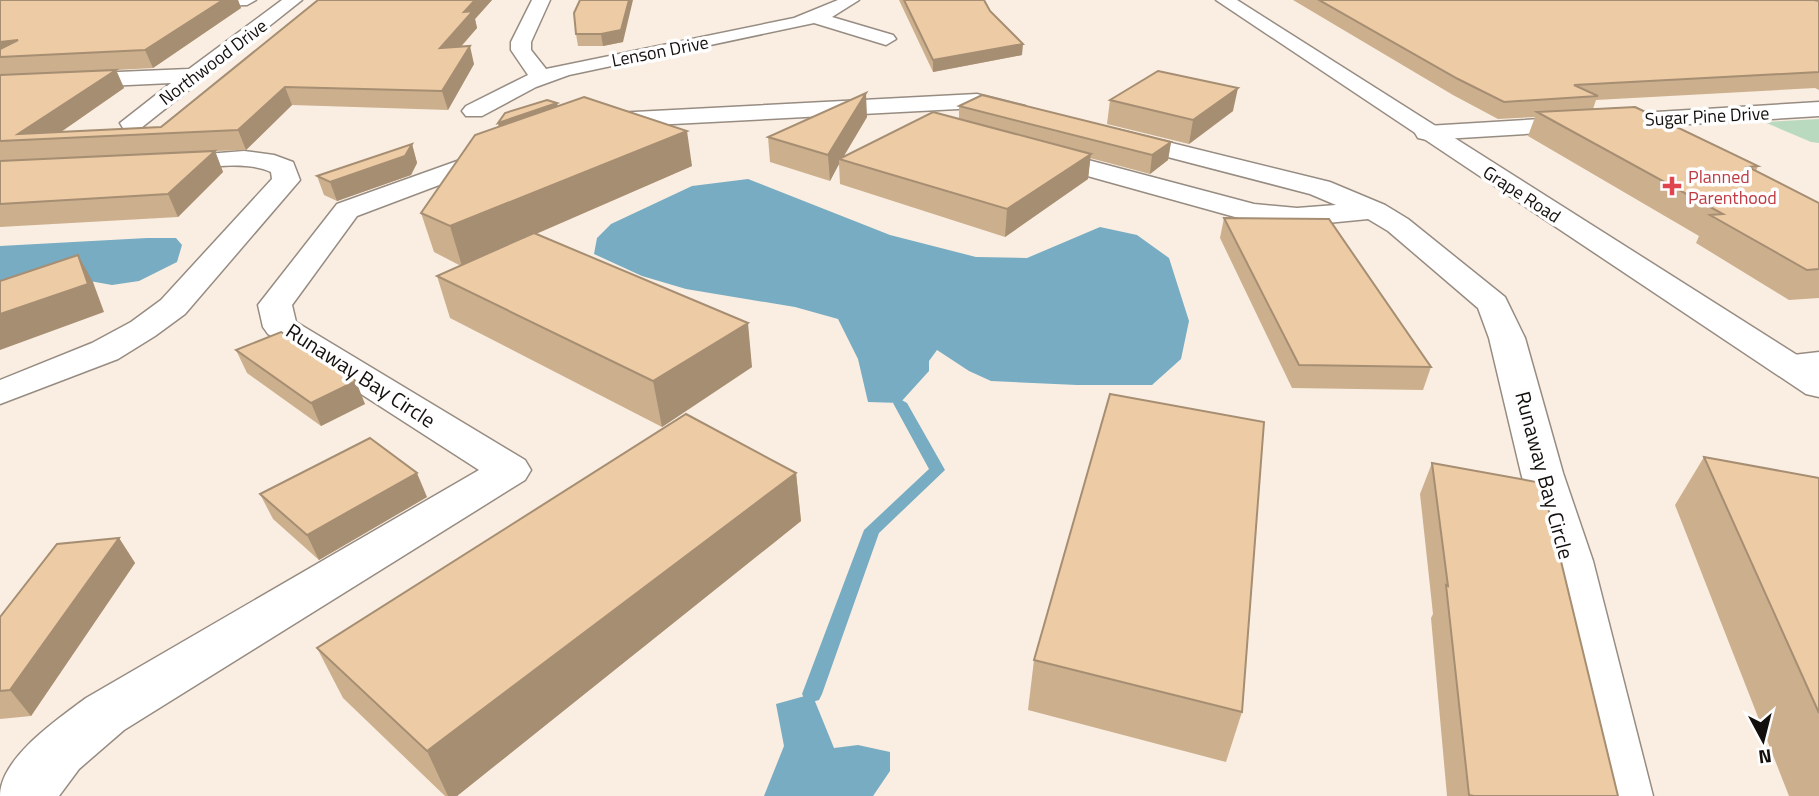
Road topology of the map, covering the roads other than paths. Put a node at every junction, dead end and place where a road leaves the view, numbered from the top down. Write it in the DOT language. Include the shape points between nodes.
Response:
graph roads {
  1 [pos="247,0"];
  2 [pos="293,0"];
  3 [pos="541,0"];
  4 [pos="850,0"];
  5 [pos="1225,0"];
  6 [pos="166,3"];
  7 [pos="816,18"];
  8 [pos="887,39"];
  9 [pos="195,75"];
  10 [pos="541,78"];
  11 [pos="0,84"];
  12 [pos="862,107"];
  13 [pos="1819,109"];
  14 [pos="474,111"];
  15 [pos="1046,118"];
  16 [pos="132,123"];
  17 [pos="1086,128"];
  18 [pos="941,129"];
  19 [pos="563,131"];
  20 [pos="1427,133"];
  21 [pos="525,145"];
  22 [pos="1020,150"];
  23 [pos="140,165"];
  24 [pos="1376,211"];
  25 [pos="1803,364"];
  26 [pos="1819,386"];
  27 [pos="0,393"];
  28 [pos="24,796"];
  29 [pos="1623,796"];
  1 -- 6 [label="street"];
  2 -- 9 [label="street, Northwood Drive"];
  3 -- 10 [label="street" via="521,43"];
  4 -- 7 [label="street, Lenson Drive"];
  5 -- 20 [label="street, Grape Road"];
  7 -- 8 [label="street"];
  7 -- 10 [label="street, Lenson Drive"];
  9 -- 11 [label="street"];
  9 -- 16 [label="street, Northwood Drive"];
  10 -- 14 [label="street, Lenson Drive"];
  12 -- 15 [label="street" via="977,101"];
  12 -- 18 [label="street"];
  12 -- 19 [label="street" via="588,121"];
  13 -- 20 [label="street, Sugar Pine Drive"];
  17 -- 24 [label="street, Runaway Bay Circle" via="1320,188"];
  20 -- 25 [label="street, Grape Road"];
  21 -- 28 [label="street, Runaway Bay Circle" via="346,210 275,305 280,327 510,470 105,714 58,751"];
  22 -- 24 [label="street" via="1253,213 1297,217"];
  23 -- 27 [label="street" via="253,159 276,162 284,168 286,180 173,307 143,330 105,351"];
  24 -- 29 [label="street, Runaway Bay Circle" via="1493,304 1507,338 1569,561"];
  25 -- 26 [label="street, Grape Road"];
}
